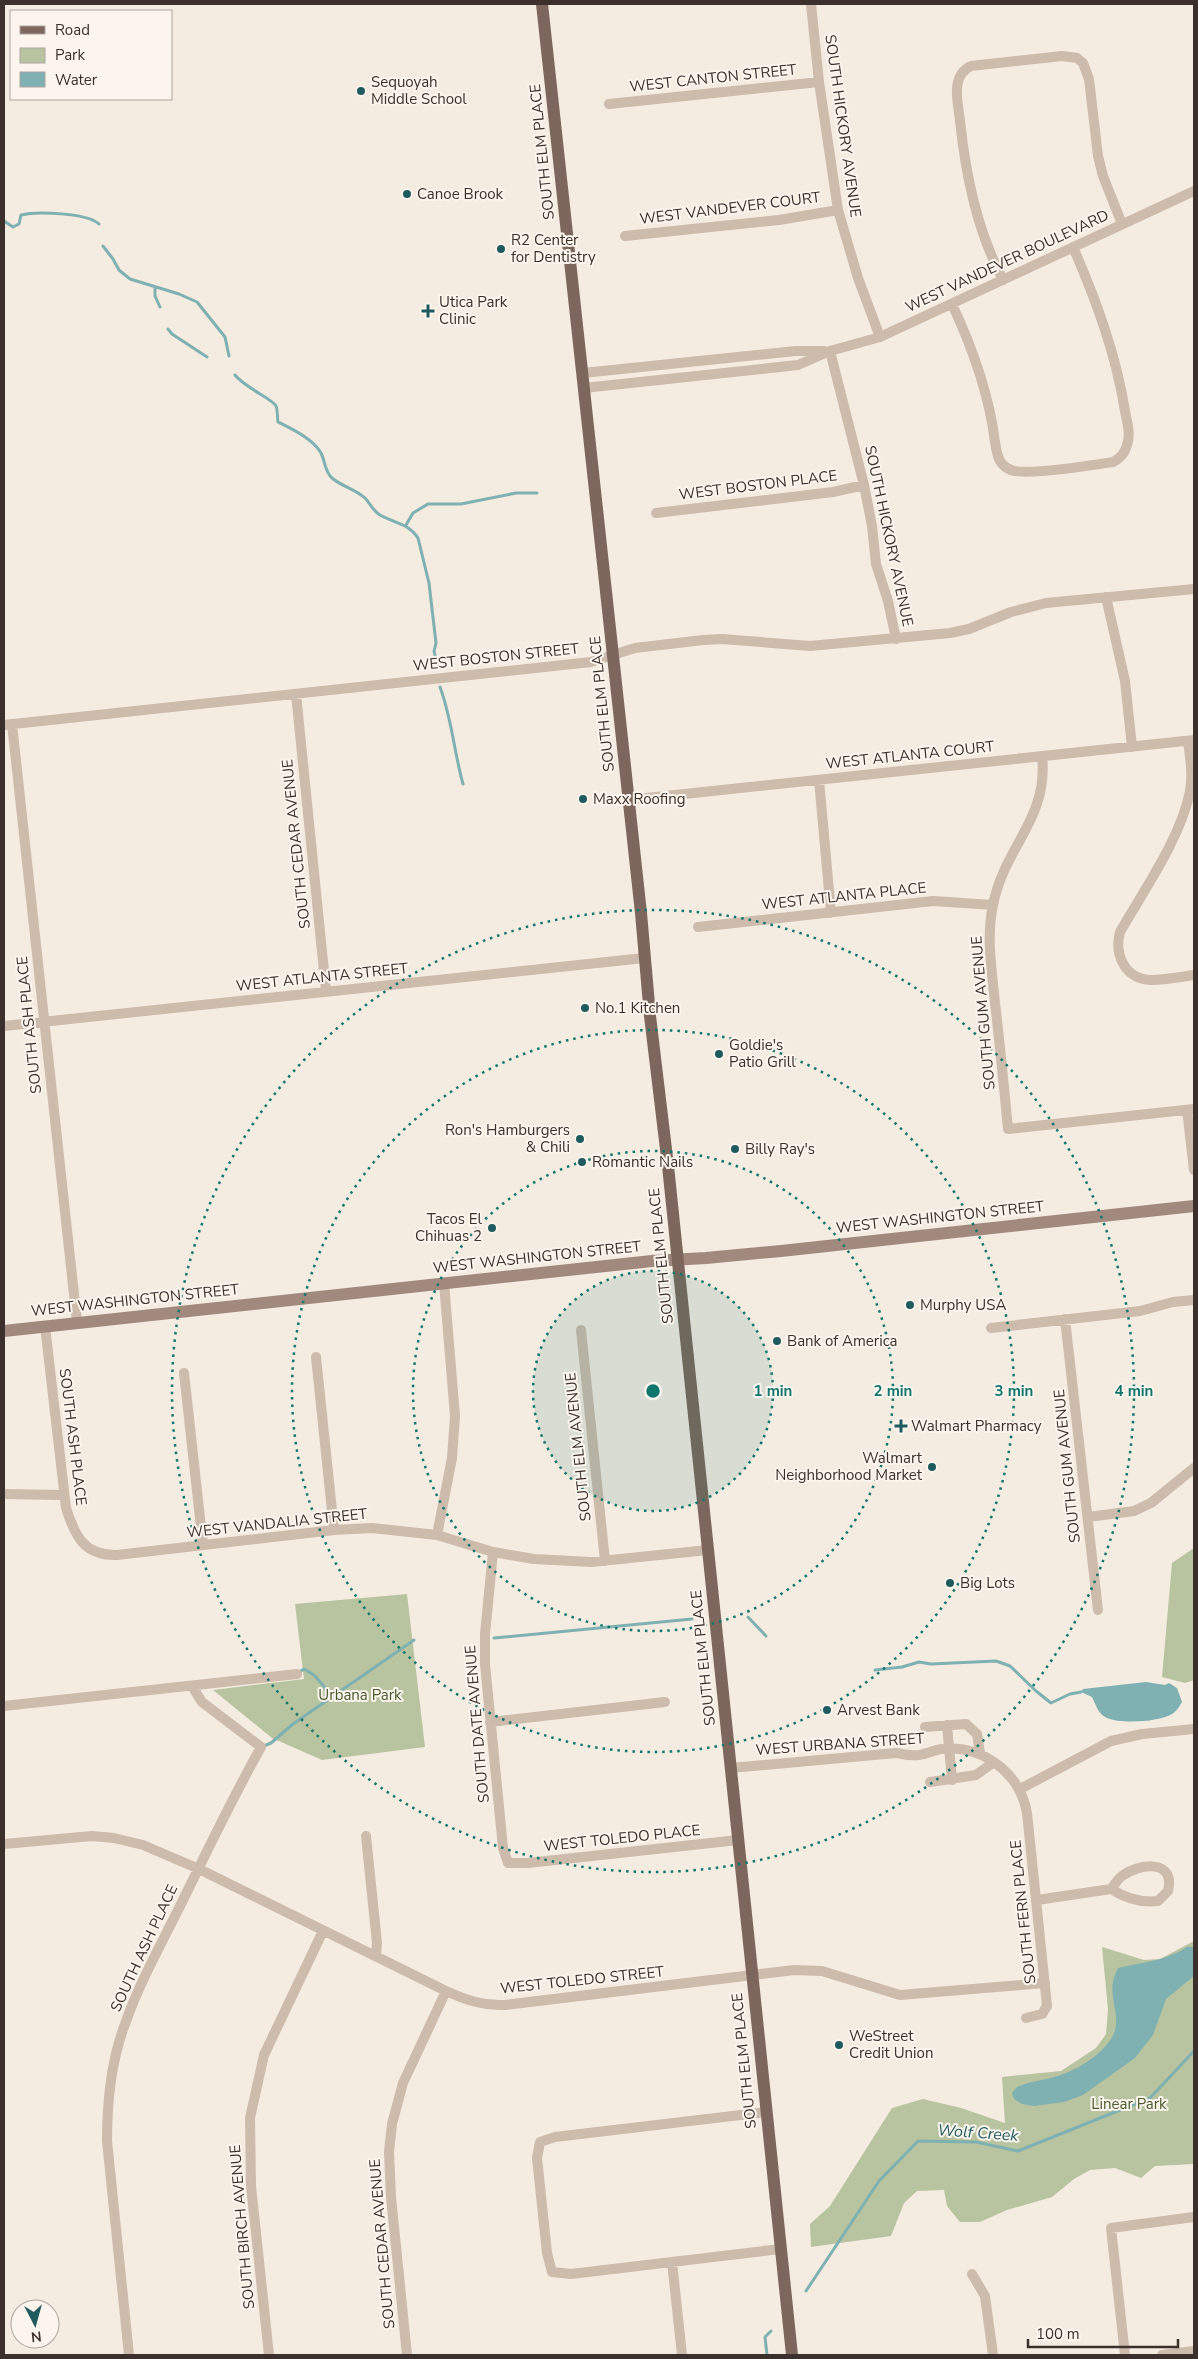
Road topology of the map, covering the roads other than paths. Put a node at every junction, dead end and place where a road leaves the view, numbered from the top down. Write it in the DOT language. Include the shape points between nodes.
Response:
graph roads {
  1 [pos="542,4"];
  2 [pos="812,4"];
  3 [pos="820,82"];
  4 [pos="609,104"];
  5 [pos="1194,191"];
  6 [pos="838,210"];
  7 [pos="1122,224"];
  8 [pos="625,236"];
  9 [pos="1073,247"];
  10 [pos="1003,280"];
  11 [pos="952,304"];
  12 [pos="880,337"];
  13 [pos="830,351"];
  14 [pos="583,373"];
  15 [pos="584,388"];
  16 [pos="864,485"];
  17 [pos="656,513"];
  18 [pos="1194,589"];
  19 [pos="1106,597"];
  20 [pos="896,639"];
  21 [pos="613,655"];
  22 [pos="296,694"];
  23 [pos="8,724"];
  24 [pos="1191,740"];
  25 [pos="1132,747"];
  26 [pos="1042,756"];
  27 [pos="818,780"];
  28 [pos="628,800"];
  29 [pos="992,905"];
  30 [pos="831,913"];
  31 [pos="698,926"];
  32 [pos="644,958"];
  33 [pos="1194,976"];
  34 [pos="326,991"];
  35 [pos="44,1022"];
  36 [pos="4,1026"];
  37 [pos="1191,1109"];
  38 [pos="1194,1170"];
  39 [pos="1194,1206"];
  40 [pos="678,1260"];
  41 [pos="444,1283"];
  42 [pos="1194,1300"];
  43 [pos="1066,1318"];
  44 [pos="78,1322"];
  45 [pos="45,1326"];
  46 [pos="991,1328"];
  47 [pos="581,1330"];
  48 [pos="4,1332"];
  49 [pos="316,1357"];
  50 [pos="184,1373"];
  51 [pos="1194,1468"];
  52 [pos="4,1494"];
  53 [pos="63,1496"];
  54 [pos="1088,1517"];
  55 [pos="334,1530"];
  56 [pos="437,1535"];
  57 [pos="203,1545"];
  58 [pos="86,1546"];
  59 [pos="708,1550"];
  60 [pos="493,1552"];
  61 [pos="605,1561"];
  62 [pos="1098,1610"];
  63 [pos="297,1674"];
  64 [pos="192,1686"];
  65 [pos="665,1702"];
  66 [pos="4,1706"];
  67 [pos="490,1722"];
  68 [pos="947,1724"];
  69 [pos="925,1727"];
  70 [pos="1194,1729"];
  71 [pos="950,1748"];
  72 [pos="980,1753"];
  73 [pos="994,1762"];
  74 [pos="731,1768"];
  75 [pos="952,1780"];
  76 [pos="930,1782"];
  77 [pos="1020,1789"];
  78 [pos="366,1836"];
  79 [pos="738,1840"];
  80 [pos="4,1844"];
  81 [pos="508,1863"];
  82 [pos="199,1869"];
  83 [pos="1111,1888"];
  84 [pos="1036,1900"];
  85 [pos="323,1931"];
  86 [pos="376,1956"];
  87 [pos="752,1976"];
  88 [pos="1045,1983"];
  89 [pos="446,1991"];
  90 [pos="1026,2018"];
  91 [pos="766,2112"];
  92 [pos="1194,2217"];
  93 [pos="780,2249"];
  94 [pos="672,2262"];
  95 [pos="972,2274"];
  96 [pos="1194,2351"];
  97 [pos="129,2355"];
  98 [pos="269,2355"];
  99 [pos="407,2355"];
  100 [pos="682,2355"];
  101 [pos="792,2355"];
  102 [pos="993,2355"];
  103 [pos="1126,2355"];
  104 [pos="1162,2355"];
  1 -- 14 [label="main road, SOUTH ELM PLACE"];
  2 -- 3 [label="street, SOUTH HICKORY AVENUE"];
  3 -- 4 [label="street, WEST CANTON STREET"];
  3 -- 6 [label="street, SOUTH HICKORY AVENUE"];
  5 -- 7 [label="street, WEST VANDEVER BOULEVARD"];
  6 -- 8 [label="street, WEST VANDEVER COURT" via="779,220"];
  6 -- 12 [label="street, SOUTH HICKORY AVENUE"];
  7 -- 9 [label="street, WEST VANDEVER BOULEVARD"];
  7 -- 10 [label="street" via="1098,156 1089,80 1083,63 1077,58 1062,56 983,64 965,69 957,90 965,168 980,224"];
  9 -- 10 [label="street, WEST VANDEVER BOULEVARD"];
  9 -- 11 [label="street" via="1100,312 1118,370 1129,435 1119,459 1025,472 1010,470 1003,465 997,454 979,368"];
  10 -- 11 [label="street, WEST VANDEVER BOULEVARD"];
  11 -- 12 [label="street, WEST VANDEVER BOULEVARD"];
  12 -- 13 [label="street, WEST VANDEVER BOULEVARD"];
  13 -- 14 [label="street, WEST VANDEVER BOULEVARD" via="796,351"];
  13 -- 15 [label="street, WEST VANDEVER BOULEVARD" via="798,365"];
  13 -- 16 [label="street, SOUTH HICKORY AVENUE"];
  14 -- 15 [label="main road, SOUTH ELM PLACE"];
  15 -- 21 [label="main road, SOUTH ELM PLACE"];
  16 -- 17 [label="street, WEST BOSTON PLACE" via="833,492"];
  16 -- 20 [label="street, SOUTH HICKORY AVENUE" via="876,564"];
  18 -- 19 [label="street, WEST BOSTON STREET"];
  19 -- 20 [label="street, WEST BOSTON STREET" via="1046,603 1011,612 969,629"];
  19 -- 25 [label="street" via="1124,681"];
  20 -- 21 [label="street, WEST BOSTON STREET" via="810,646 702,640 634,648"];
  21 -- 22 [label="street, WEST BOSTON STREET" via="591,662"];
  21 -- 28 [label="main road, SOUTH ELM PLACE"];
  22 -- 23 [label="street, WEST BOSTON STREET"];
  22 -- 34 [label="street, SOUTH CEDAR AVENUE"];
  23 -- 35 [label="street, SOUTH ASH PLACE"];
  24 -- 25 [label="street, WEST ATLANTA COURT"];
  24 -- 33 [label="street" via="1190,789 1184,814 1120,932 1118,954 1123,964 1139,978"];
  25 -- 26 [label="street, WEST ATLANTA COURT"];
  26 -- 27 [label="street, WEST ATLANTA COURT"];
  26 -- 29 [label="street, SOUTH GUM AVENUE" via="1044,774 1037,807 1001,876"];
  27 -- 28 [label="street, WEST ATLANTA COURT"];
  27 -- 30 [label="street"];
  28 -- 32 [label="main road, SOUTH ELM PLACE"];
  29 -- 30 [label="street, WEST ATLANTA PLACE" via="933,901"];
  29 -- 37 [label="street, SOUTH GUM AVENUE" via="990,945 1008,1128"];
  30 -- 31 [label="street, WEST ATLANTA PLACE"];
  32 -- 34 [label="street, WEST ATLANTA STREET"];
  32 -- 40 [label="main road, SOUTH ELM PLACE"];
  34 -- 35 [label="street, WEST ATLANTA STREET"];
  35 -- 36 [label="street, WEST ATLANTA STREET"];
  35 -- 44 [label="street, SOUTH ASH PLACE"];
  37 -- 38 [label="street"];
  39 -- 40 [label="main road, WEST WASHINGTON STREET"];
  40 -- 41 [label="main road, WEST WASHINGTON STREET"];
  40 -- 59 [label="main road, SOUTH ELM PLACE"];
  41 -- 44 [label="main road, WEST WASHINGTON STREET"];
  41 -- 56 [label="street" via="455,1416 452,1458"];
  42 -- 43 [label="street" via="1140,1311"];
  43 -- 46 [label="street"];
  43 -- 54 [label="street, SOUTH GUM AVENUE"];
  44 -- 45 [label="main road, WEST WASHINGTON STREET"];
  45 -- 48 [label="main road, WEST WASHINGTON STREET"];
  45 -- 53 [label="street, SOUTH ASH PLACE"];
  47 -- 61 [label="street, SOUTH ELM AVENUE"];
  49 -- 55 [label="street"];
  50 -- 57 [label="street"];
  51 -- 54 [label="street" via="1151,1503 1134,1511"];
  52 -- 53 [label="street"];
  53 -- 58 [label="street, SOUTH ASH PLACE" via="74,1532"];
  54 -- 62 [label="street, SOUTH GUM AVENUE"];
  55 -- 56 [label="street, WEST VANDALIA STREET" via="394,1529"];
  55 -- 57 [label="street, WEST VANDALIA STREET"];
  56 -- 60 [label="street, WEST VANDALIA STREET"];
  57 -- 58 [label="street, WEST VANDALIA STREET" via="108,1555"];
  59 -- 61 [label="street, WEST VANDALIA STREET"];
  59 -- 74 [label="main road, SOUTH ELM PLACE"];
  60 -- 61 [label="street, WEST VANDALIA STREET" via="534,1559"];
  60 -- 67 [label="street, SOUTH DATE AVENUE" via="485,1634"];
  63 -- 64 [label="street"];
  64 -- 66 [label="street"];
  64 -- 82 [label="street, SOUTH ASH PLACE" via="202,1702 261,1747"];
  65 -- 67 [label="street"];
  67 -- 81 [label="street, SOUTH DATE AVENUE" via="503,1848"];
  68 -- 69 [label="street, WEST URBANA STREET"];
  68 -- 71 [label="street"];
  68 -- 72 [label="street, WEST URBANA STREET" via="970,1726 977,1734"];
  70 -- 77 [label="street" via="1111,1741"];
  71 -- 72 [label="street, WEST URBANA STREET"];
  71 -- 74 [label="street, WEST URBANA STREET" via="918,1756 896,1753"];
  71 -- 75 [label="street"];
  72 -- 73 [label="street, WEST URBANA STREET"];
  73 -- 75 [label="street" via="976,1775"];
  73 -- 77 [label="street, WEST URBANA STREET"];
  74 -- 79 [label="main road, SOUTH ELM PLACE"];
  75 -- 76 [label="street"];
  77 -- 84 [label="street, SOUTH FERN PLACE" via="1027,1813"];
  78 -- 86 [label="street"];
  79 -- 81 [label="street, WEST TOLEDO PLACE"];
  79 -- 87 [label="main road, SOUTH ELM PLACE"];
  80 -- 82 [label="street, WEST TOLEDO STREET" via="103,1836 143,1845"];
  82 -- 85 [label="street, WEST TOLEDO STREET"];
  82 -- 97 [label="street, SOUTH ASH PLACE" via="136,1996 124,2026 111,2083 107,2114 108,2154"];
  83 -- 83 [label="street" via="1122,1896 1158,1900 1168,1891 1169,1878 1164,1870 1152,1866 1122,1876"];
  83 -- 84 [label="street"];
  84 -- 88 [label="street, SOUTH FERN PLACE"];
  85 -- 86 [label="street, WEST TOLEDO STREET"];
  85 -- 98 [label="street, SOUTH BIRCH AVENUE" via="264,2055 250,2118 251,2186"];
  86 -- 89 [label="street, WEST TOLEDO STREET"];
  87 -- 88 [label="street, WEST TOLEDO STREET" via="794,1970 822,1971 900,1995"];
  87 -- 89 [label="street, WEST TOLEDO STREET" via="505,2005 472,2002"];
  87 -- 91 [label="main road, SOUTH ELM PLACE"];
  88 -- 90 [label="street, SOUTH FERN PLACE" via="1046,2011"];
  89 -- 99 [label="street, SOUTH CEDAR AVENUE" via="403,2083 392,2124 389,2152 391,2197"];
  91 -- 93 [label="main road, SOUTH ELM PLACE"];
  91 -- 94 [label="street" via="555,2137 540,2142 537,2158 552,2272 571,2274"];
  92 -- 103 [label="street" via="1111,2228"];
  93 -- 94 [label="street"];
  93 -- 101 [label="main road, SOUTH ELM PLACE"];
  94 -- 100 [label="street"];
  95 -- 102 [label="street" via="985,2296"];
  96 -- 104 [label="street"];
}
